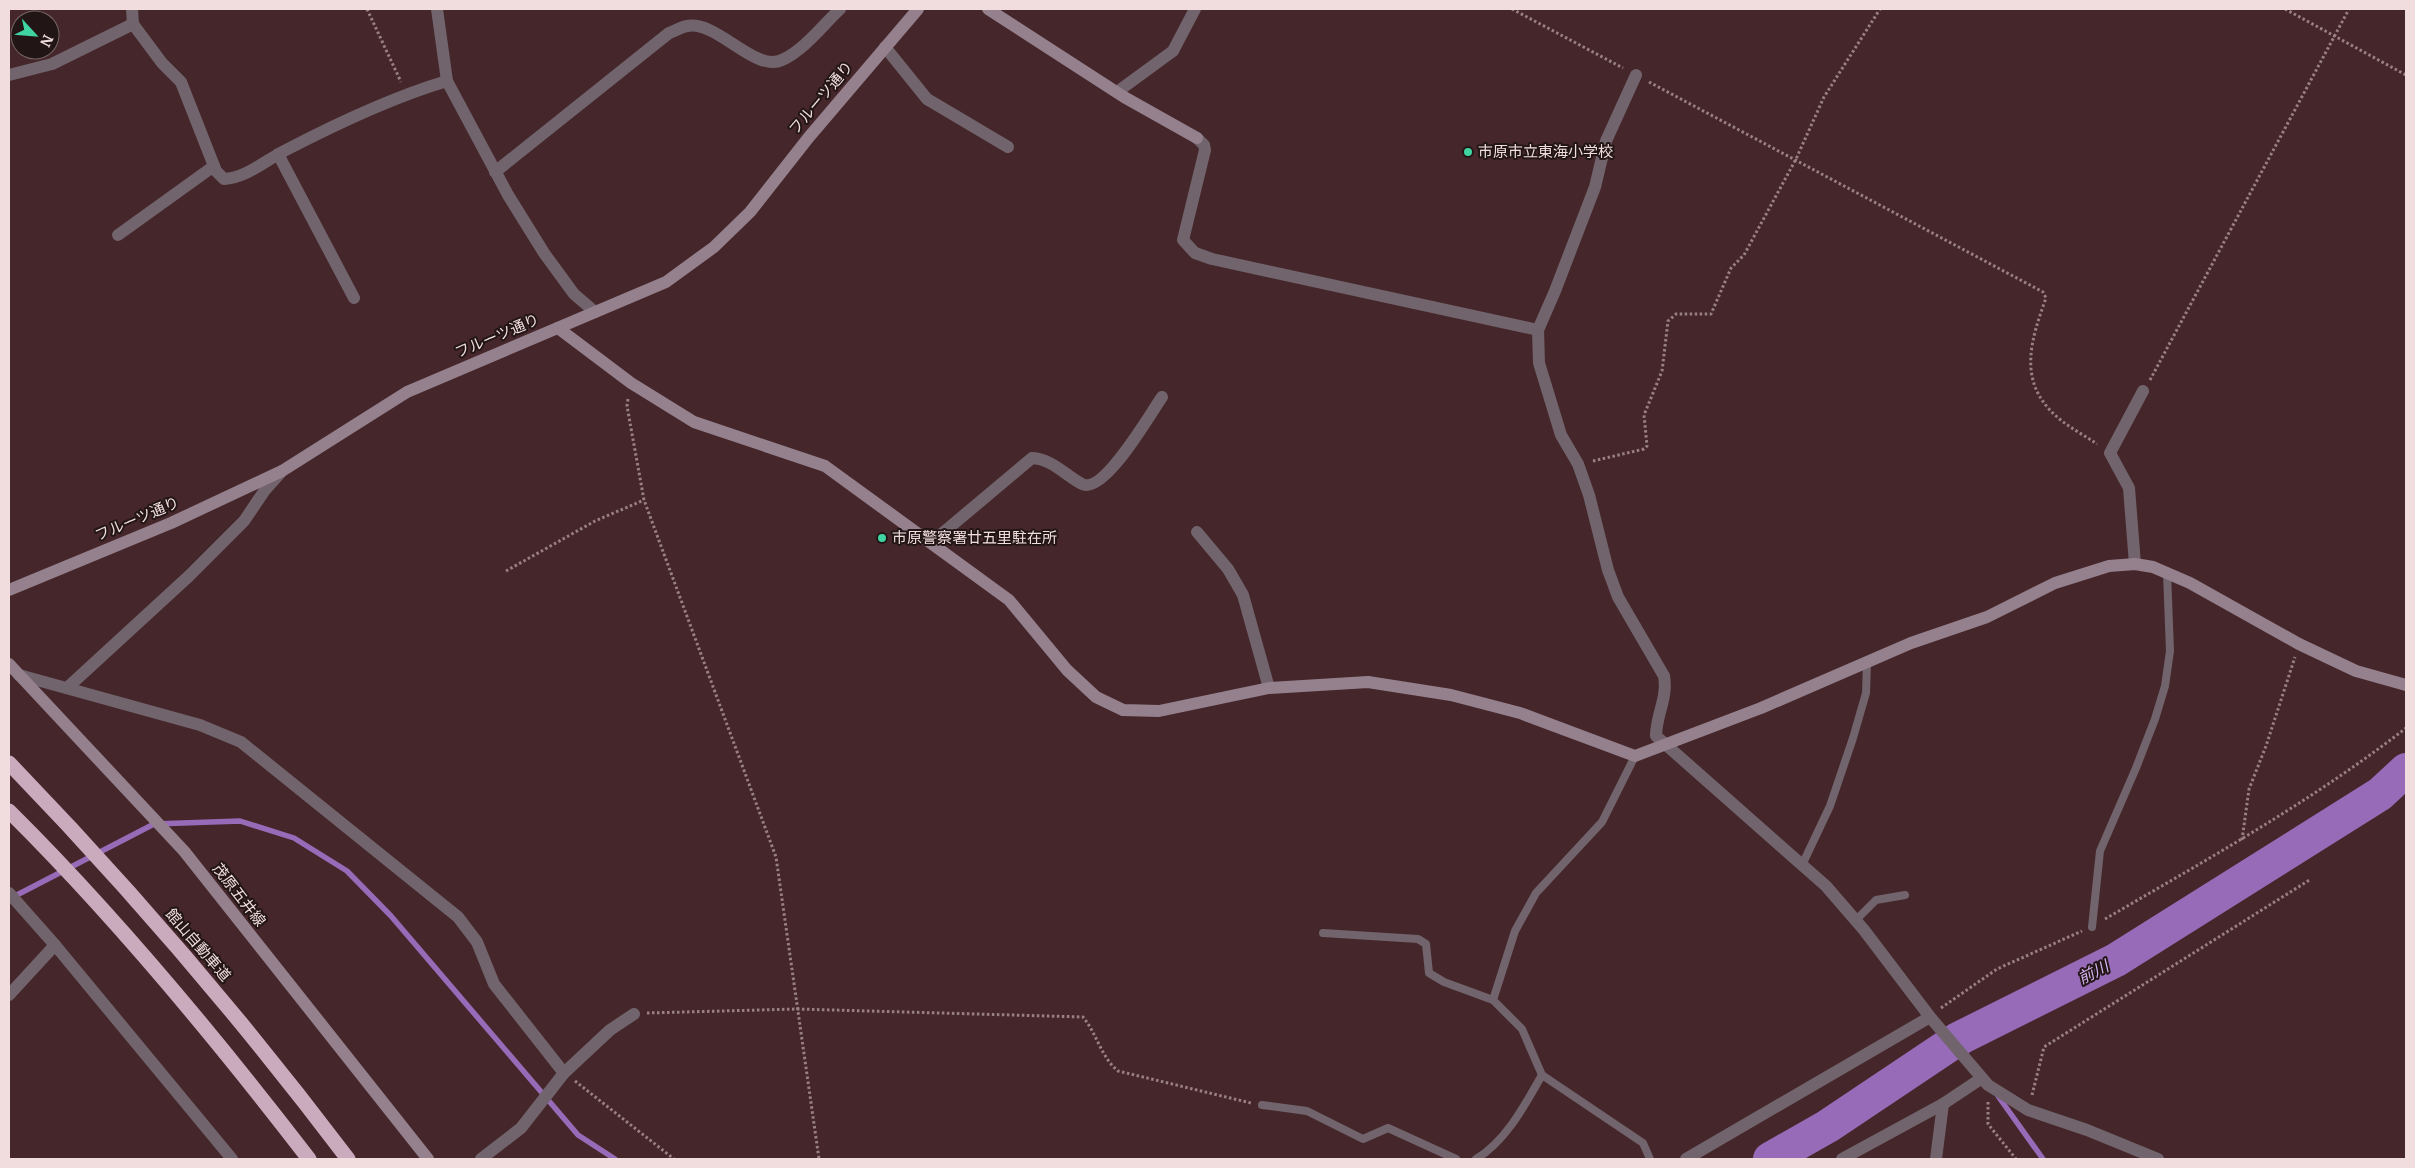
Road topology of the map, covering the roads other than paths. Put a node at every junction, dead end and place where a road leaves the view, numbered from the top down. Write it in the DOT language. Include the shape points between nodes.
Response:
graph roads {
  1 [pos="132,9"];
  2 [pos="438,9"];
  3 [pos="840,9"];
  4 [pos="918,9"];
  5 [pos="988,9"];
  6 [pos="1195,9"];
  7 [pos="134,24"];
  8 [pos="885,47"];
  9 [pos="9,74"];
  10 [pos="1636,75"];
  11 [pos="447,81"];
  12 [pos="1117,92"];
  13 [pos="1008,147"];
  14 [pos="278,154"];
  15 [pos="214,166"];
  16 [pos="495,172"];
  17 [pos="118,235"];
  18 [pos="354,298"];
  19 [pos="596,312"];
  20 [pos="558,328"];
  21 [pos="1538,330"];
  22 [pos="2144,391"];
  23 [pos="1162,397"];
  24 [pos="282,471"];
  25 [pos="1196,532"];
  26 [pos="932,542"];
  27 [pos="2135,564"];
  28 [pos="2167,573"];
  29 [pos="9,590"];
  30 [pos="1866,662"];
  31 [pos="9,664"];
  32 [pos="19,675"];
  33 [pos="2406,685"];
  34 [pos="67,688"];
  35 [pos="1268,688"];
  36 [pos="1665,743"];
  37 [pos="1635,756"];
  38 [pos="9,763"];
  39 [pos="12,813"];
  40 [pos="1802,863"];
  41 [pos="9,893"];
  42 [pos="1905,895"];
  43 [pos="1856,920"];
  44 [pos="2092,927"];
  45 [pos="1323,933"];
  46 [pos="55,945"];
  47 [pos="9,995"];
  48 [pos="1494,1000"];
  49 [pos="634,1014"];
  50 [pos="1930,1016"];
  51 [pos="564,1073"];
  52 [pos="1542,1075"];
  53 [pos="1985,1081"];
  54 [pos="1943,1104"];
  55 [pos="1262,1105"];
  56 [pos="232,1159"];
  57 [pos="309,1159"];
  58 [pos="348,1159"];
  59 [pos="428,1159"];
  60 [pos="481,1159"];
  61 [pos="1456,1159"];
  62 [pos="1476,1159"];
  63 [pos="1650,1159"];
  64 [pos="1686,1159"];
  65 [pos="1842,1159"];
  66 [pos="1936,1159"];
  67 [pos="2158,1159"];
  1 -- 7 [label="street"];
  2 -- 11 [label="street"];
  3 -- 16 [label="street" via="781,62 765,62 706,28 688,25 669,33"];
  4 -- 8 [label="street, フルーツ通り"];
  5 -- 12 [label="street"];
  6 -- 12 [label="street" via="1173,51"];
  7 -- 9 [label="street" via="52,64"];
  7 -- 15 [label="street" via="162,63 181,82"];
  8 -- 13 [label="street" via="927,99"];
  8 -- 19 [label="street, フルーツ通り" via="750,212 714,247 666,282"];
  10 -- 21 [label="street" via="1606,141 1595,186"];
  11 -- 14 [label="street" via="406,94"];
  11 -- 16 [label="street"];
  12 -- 21 [label="street" via="1204,145 1183,240 1195,253"];
  14 -- 15 [label="street" via="235,178 224,179"];
  14 -- 18 [label="street"];
  15 -- 17 [label="street"];
  16 -- 19 [label="street" via="544,253 574,294"];
  19 -- 20 [label="street, フルーツ通り"];
  20 -- 24 [label="street, フルーツ通り" via="406,392"];
  20 -- 26 [label="street" via="631,383 694,422 825,466"];
  21 -- 36 [label="street" via="1539,363 1551,408 1589,495 1608,570 1618,597 1664,676 1667,689 1656,723 1656,736"];
  22 -- 27 [label="street" via="2110,453 2130,488"];
  23 -- 26 [label="street" via="1111,472 1094,485 1085,485 1043,459 1032,458"];
  24 -- 29 [label="street, フルーツ通り" via="171,523"];
  24 -- 34 [label="street" via="244,521"];
  25 -- 35 [label="street" via="1228,570 1243,596"];
  26 -- 35 [label="street" via="1009,600 1067,670 1096,697 1123,710 1159,711"];
  27 -- 28 [label="street"];
  27 -- 30 [label="street" via="2109,566 2055,583 1987,617"];
  28 -- 33 [label="street" via="2356,672"];
  28 -- 44 [label="lane" via="2170,650 2165,686 2136,768 2100,851"];
  30 -- 36 [label="street" via="1761,708"];
  30 -- 40 [label="lane" via="1866,694 1853,738 1830,806"];
  31 -- 32 [label="street, 茂原五井線"];
  32 -- 34 [label="street"];
  32 -- 59 [label="street, 茂原五井線" via="184,851"];
  34 -- 51 [label="street" via="200,726 241,742 458,917 476,942 494,984"];
  35 -- 37 [label="street" via="1368,682 1451,696 1520,713"];
  36 -- 37 [label="street"];
  36 -- 40 [label="street"];
  37 -- 48 [label="lane" via="1602,822 1536,893 1515,931"];
  38 -- 58 [label="highway, 館山自動車道" via="124,886 284,1074"];
  39 -- 57 [label="highway" via="103,911"];
  40 -- 43 [label="street"];
  41 -- 46 [label="street"];
  42 -- 43 [label="lane" via="1876,900"];
  43 -- 50 [label="street"];
  45 -- 48 [label="lane" via="1418,939 1426,944 1429,973 1444,982"];
  46 -- 47 [label="street"];
  46 -- 56 [label="street"];
  48 -- 52 [label="lane" via="1522,1029"];
  49 -- 51 [label="street" via="610,1030"];
  50 -- 53 [label="street"];
  50 -- 64 [label="street"];
  51 -- 60 [label="street" via="521,1128"];
  52 -- 62 [label="lane" via="1518,1116 1486,1153"];
  52 -- 63 [label="lane" via="1643,1144"];
  53 -- 54 [label="street"];
  53 -- 67 [label="street" via="2028,1110"];
  54 -- 65 [label="street"];
  54 -- 66 [label="street"];
  55 -- 61 [label="lane" via="1307,1111 1363,1139 1388,1128"];
}
